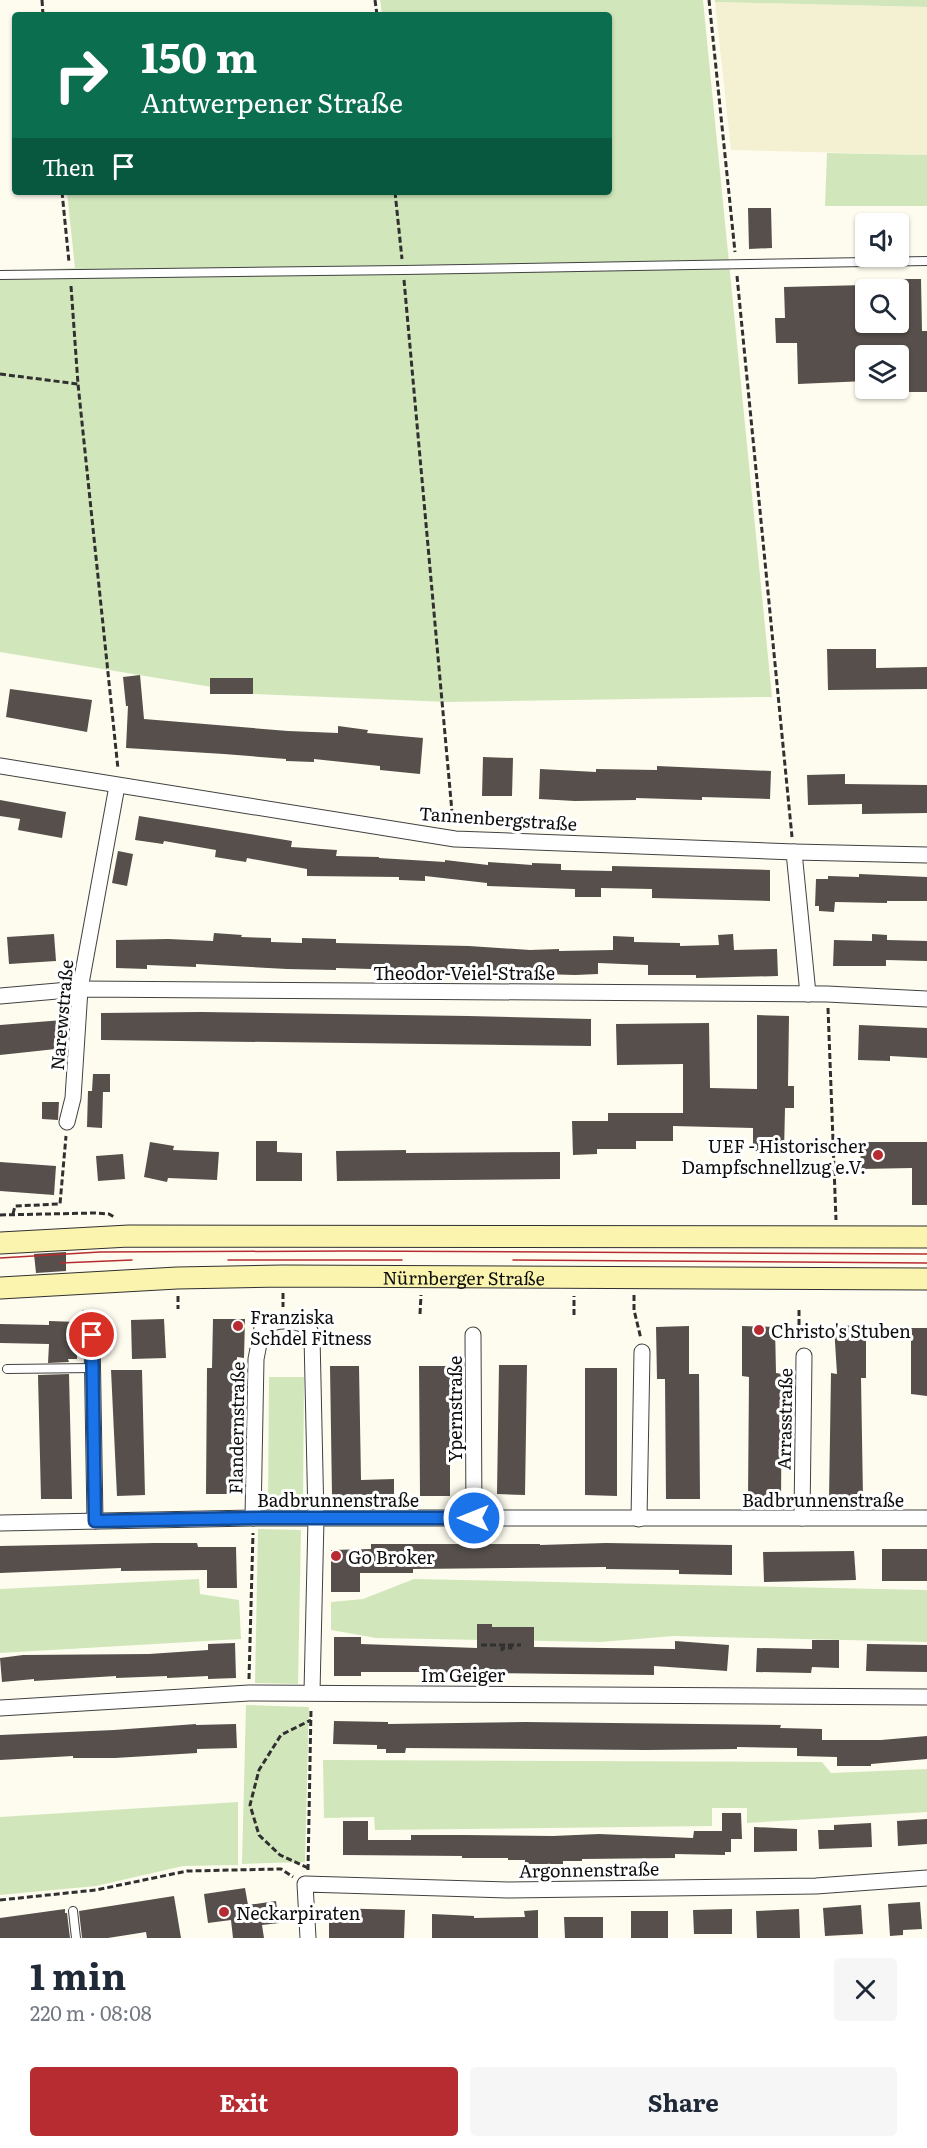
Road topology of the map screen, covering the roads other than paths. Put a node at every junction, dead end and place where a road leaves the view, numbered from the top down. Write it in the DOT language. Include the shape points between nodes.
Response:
graph roads {
  1 [pos="927,261"];
  2 [pos="0,274"];
  3 [pos="0,766"];
  4 [pos="117,786"];
  5 [pos="794,852"];
  6 [pos="927,855"];
  7 [pos="80,989"];
  8 [pos="808,994"];
  9 [pos="0,996"];
  10 [pos="927,999"];
  11 [pos="67,1122"];
  12 [pos="927,1238"];
  13 [pos="0,1243"];
  14 [pos="927,1279"];
  15 [pos="0,1288"];
  16 [pos="92,1335"];
  17 [pos="473,1335"];
  18 [pos="642,1352"];
  19 [pos="804,1356"];
  20 [pos="92,1368"];
  21 [pos="7,1369"];
  22 [pos="254,1518"];
  23 [pos="474,1518"];
  24 [pos="802,1518"];
  25 [pos="927,1518"];
  26 [pos="316,1519"];
  27 [pos="639,1519"];
  28 [pos="95,1521"];
  29 [pos="0,1523"];
  30 [pos="312,1692"];
  31 [pos="927,1697"];
  32 [pos="0,1708"];
  33 [pos="927,1878"];
  34 [pos="73,1911"];
  35 [pos="76,1938"];
  36 [pos="308,1938"];
  1 -- 2 [label="lane"];
  3 -- 4 [label="street, Tannenbergstraße"];
  4 -- 5 [label="street, Tannenbergstraße" via="455,838"];
  4 -- 7 [label="street, Narewstraße"];
  5 -- 6 [label="street, Tannenbergstraße"];
  5 -- 8 [label="street"];
  7 -- 8 [label="street, Theodor-Veiel-Straße"];
  7 -- 9 [label="street, Theodor-Veiel-Straße"];
  7 -- 11 [label="street, Narewstraße" via="73,1098"];
  8 -- 10 [label="street, Theodor-Veiel-Straße"];
  12 -- 13 [label="main road" via="129,1236"];
  14 -- 15 [label="main road, Nürnberger Straße" via="283,1276"];
  16 -- 20 [label="street"];
  17 -- 23 [label="street, Ypernstraße"];
  18 -- 27 [label="street"];
  19 -- 24 [label="street, Arrasstraße"];
  20 -- 21 [label="lane"];
  20 -- 28 [label="street"];
  22 -- 26 [label="street, Badbrunnenstraße"];
  22 -- 26 [label="street, Flandernstraße" via="256,1359 262,1328 281,1320 308,1326 312,1336"];
  22 -- 28 [label="street, Badbrunnenstraße"];
  23 -- 26 [label="street, Badbrunnenstraße"];
  23 -- 27 [label="street, Badbrunnenstraße"];
  24 -- 25 [label="street, Badbrunnenstraße"];
  24 -- 27 [label="street, Badbrunnenstraße"];
  26 -- 30 [label="street, Flandernstraße"];
  28 -- 29 [label="street, Badbrunnenstraße"];
  30 -- 31 [label="street, Im Geiger"];
  30 -- 32 [label="street, Im Geiger"];
  33 -- 36 [label="street, Argonnenstraße" via="816,1886 508,1890 305,1884"];
  34 -- 35 [label="lane"];
}
